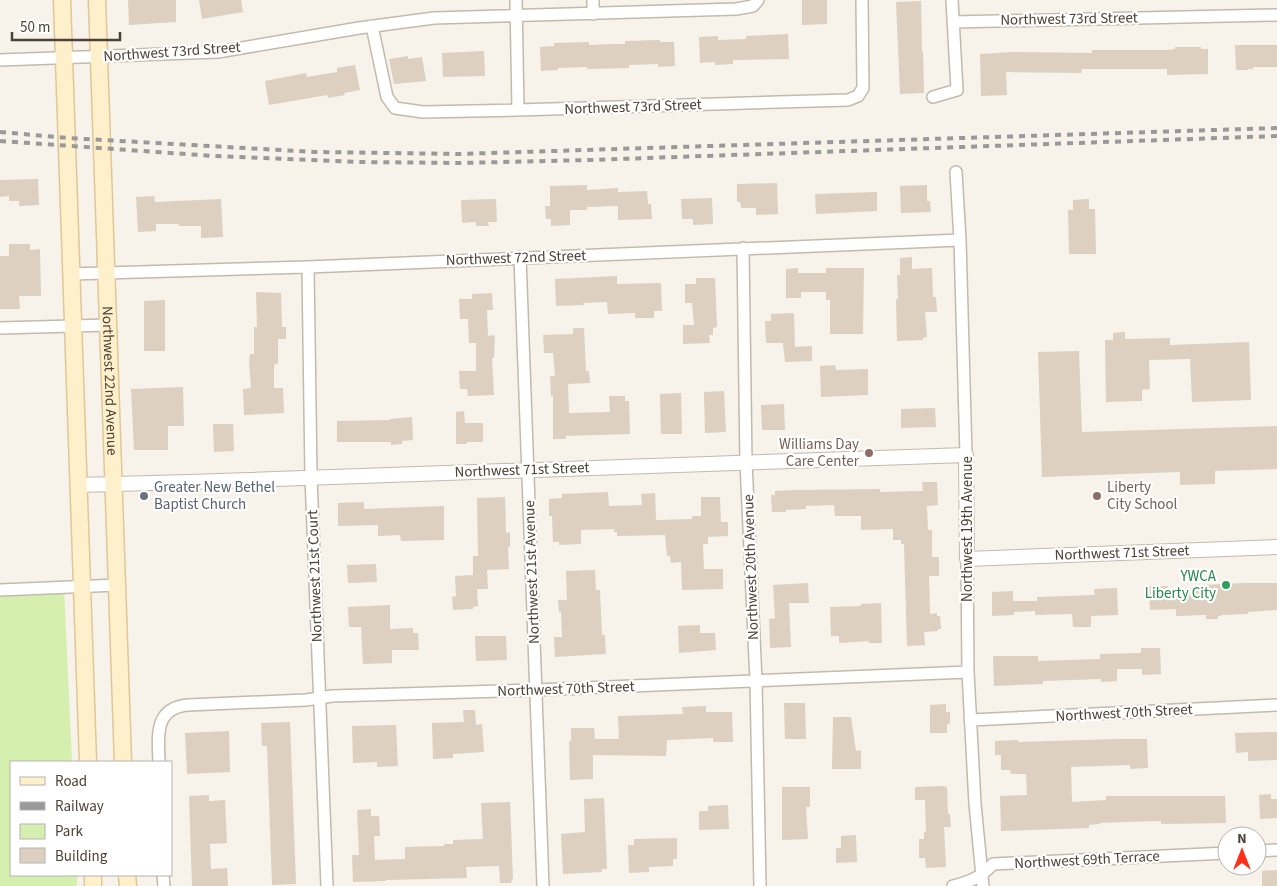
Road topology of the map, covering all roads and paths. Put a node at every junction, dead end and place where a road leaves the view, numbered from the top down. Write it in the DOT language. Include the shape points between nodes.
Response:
graph roads {
  1 [pos="62,0"];
  2 [pos="97,0"];
  3 [pos="516,0"];
  4 [pos="593,0"];
  5 [pos="758,0"];
  6 [pos="862,0"];
  7 [pos="952,0"];
  8 [pos="593,14"];
  9 [pos="1277,15"];
  10 [pos="516,16"];
  11 [pos="953,22"];
  12 [pos="372,26"];
  13 [pos="99,57"];
  14 [pos="64,58"];
  15 [pos="0,60"];
  16 [pos="933,97"];
  17 [pos="518,110"];
  18 [pos="956,172"];
  19 [pos="960,240"];
  20 [pos="743,248"];
  21 [pos="520,257"];
  22 [pos="308,267"];
  23 [pos="106,273"];
  24 [pos="71,274"];
  25 [pos="108,324"];
  26 [pos="73,326"];
  27 [pos="0,328"];
  28 [pos="966,455"];
  29 [pos="746,462"];
  30 [pos="528,470"];
  31 [pos="311,477"];
  32 [pos="114,483"];
  33 [pos="78,485"];
  34 [pos="1277,547"];
  35 [pos="967,559"];
  36 [pos="117,585"];
  37 [pos="82,586"];
  38 [pos="0,590"];
  39 [pos="968,672"];
  40 [pos="756,681"];
  41 [pos="535,690"];
  42 [pos="319,698"];
  43 [pos="1277,705"];
  44 [pos="970,720"];
  45 [pos="88,761"];
  46 [pos="123,761"];
  47 [pos="159,761"];
  48 [pos="1217,853"];
  49 [pos="983,881"];
  50 [pos="327,886"];
  51 [pos="543,886"];
  52 [pos="760,886"];
  53 [pos="953,886"];
  1 -- 14 [label="main road"];
  2 -- 13 [label="main road, Northwest 22nd Avenue"];
  3 -- 10 [label="street"];
  4 -- 8 [label="street"];
  5 -- 8 [label="street, Northwest 73rd Street" via="753,6 736,9"];
  6 -- 17 [label="street, Northwest 73rd Street" via="864,83 862,92 854,99"];
  7 -- 11 [label="street"];
  8 -- 10 [label="street, Northwest 73rd Street"];
  9 -- 11 [label="street, Northwest 73rd Street"];
  10 -- 12 [label="street, Northwest 73rd Street" via="434,18"];
  10 -- 17 [label="street"];
  11 -- 16 [label="street" via="957,90"];
  12 -- 13 [label="street, Northwest 73rd Street" via="218,52"];
  12 -- 17 [label="street, Northwest 73rd Street" via="387,97 395,108 424,112"];
  13 -- 14 [label="street, Northwest 73rd Street"];
  13 -- 23 [label="main road, Northwest 22nd Avenue"];
  14 -- 15 [label="street, Northwest 73rd Street"];
  14 -- 24 [label="main road"];
  18 -- 19 [label="street, Northwest 19th Avenue"];
  19 -- 20 [label="street, Northwest 72nd Street"];
  19 -- 28 [label="street, Northwest 19th Avenue"];
  20 -- 21 [label="street, Northwest 72nd Street"];
  20 -- 29 [label="street, Northwest 20th Avenue"];
  21 -- 22 [label="street, Northwest 72nd Street"];
  21 -- 30 [label="street, Northwest 21st Avenue"];
  22 -- 23 [label="street, Northwest 72nd Street"];
  22 -- 31 [label="street, Northwest 21st Court"];
  23 -- 24 [label="street, Northwest 72nd Street"];
  23 -- 25 [label="main road, Northwest 22nd Avenue"];
  24 -- 26 [label="main road"];
  25 -- 26 [label="street"];
  25 -- 32 [label="main road, Northwest 22nd Avenue"];
  26 -- 27 [label="street"];
  26 -- 33 [label="main road"];
  28 -- 29 [label="street, Northwest 71st Street"];
  28 -- 35 [label="street, Northwest 19th Avenue"];
  29 -- 30 [label="street, Northwest 71st Street"];
  29 -- 40 [label="street, Northwest 20th Avenue"];
  30 -- 31 [label="street, Northwest 71st Street"];
  30 -- 41 [label="street, Northwest 21st Avenue"];
  31 -- 32 [label="street, Northwest 71st Street"];
  31 -- 42 [label="street, Northwest 21st Court"];
  32 -- 33 [label="street, Northwest 71st Street"];
  32 -- 36 [label="main road, Northwest 22nd Avenue"];
  33 -- 37 [label="main road"];
  34 -- 35 [label="street, Northwest 71st Street"];
  35 -- 39 [label="street, Northwest 19th Avenue"];
  36 -- 37 [label="street"];
  36 -- 46 [label="main road, Northwest 22nd Avenue"];
  37 -- 38 [label="street"];
  37 -- 45 [label="main road"];
  39 -- 40 [label="street, Northwest 70th Street"];
  39 -- 44 [label="street, Northwest 19th Avenue"];
  40 -- 41 [label="street, Northwest 70th Street"];
  40 -- 52 [label="street, Northwest 20th Avenue"];
  41 -- 42 [label="street, Northwest 70th Street"];
  41 -- 51 [label="street, Northwest 21st Avenue"];
  42 -- 47 [label="street, Northwest 70th Street" via="180,706 167,713 159,728"];
  42 -- 50 [label="street, Northwest 21st Court"];
  43 -- 44 [label="street, Northwest 70th Street"];
  44 -- 49 [label="street, Northwest 19th Avenue"];
  48 -- 49 [label="street, Northwest 69th Terrace" via="993,864"];
  49 -- 53 [label="street, Northwest 69th Terrace"];
}
